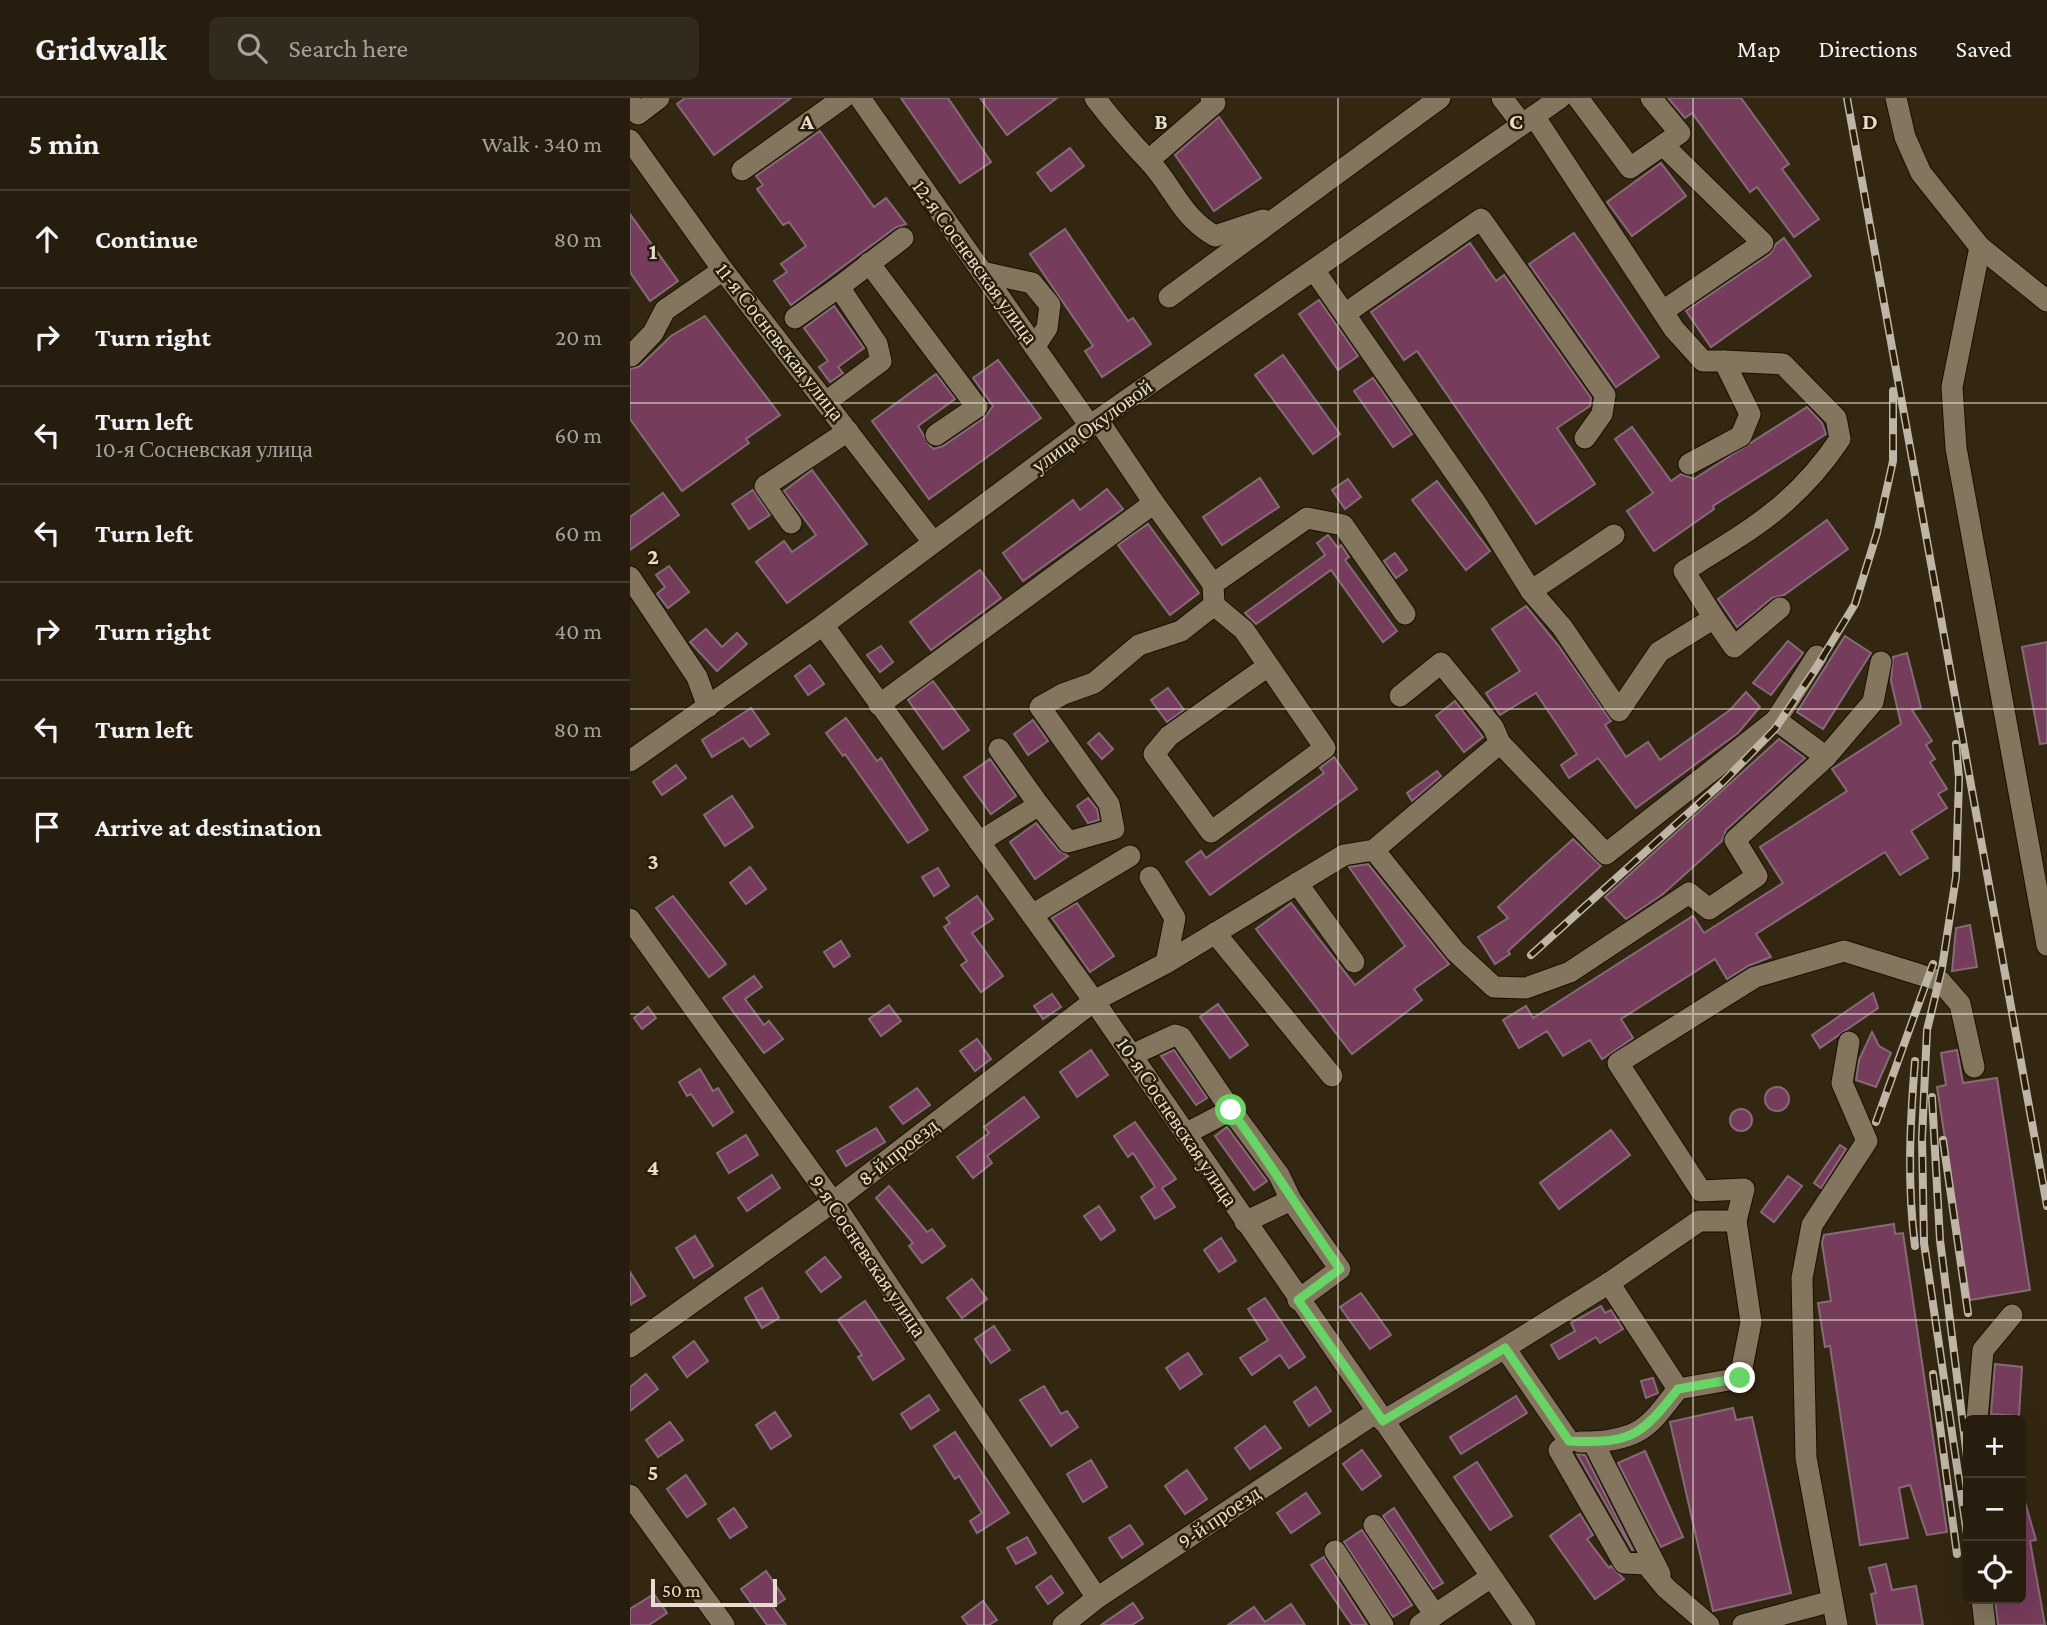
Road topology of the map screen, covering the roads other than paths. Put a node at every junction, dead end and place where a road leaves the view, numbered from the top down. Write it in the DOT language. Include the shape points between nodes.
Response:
graph roads {
  1 [pos="659,98"];
  2 [pos="843,98"];
  3 [pos="860,98"];
  4 [pos="1096,98"];
  5 [pos="1211,98"];
  6 [pos="1440,98"];
  7 [pos="1502,98"];
  8 [pos="1560,98"];
  9 [pos="1578,98"];
  10 [pos="1651,98"];
  11 [pos="1896,98"];
  12 [pos="630,102"];
  13 [pos="1528,120"];
  14 [pos="630,140"];
  15 [pos="1663,145"];
  16 [pos="1149,160"];
  17 [pos="636,162"];
  18 [pos="742,170"];
  19 [pos="1282,214"];
  20 [pos="903,238"];
  21 [pos="1980,247"];
  22 [pos="869,263"];
  23 [pos="723,270"];
  24 [pos="1314,270"];
  25 [pos="982,271"];
  26 [pos="839,286"];
  27 [pos="1169,297"];
  28 [pos="2047,301"];
  29 [pos="1663,311"];
  30 [pos="1346,313"];
  31 [pos="795,318"];
  32 [pos="1035,346"];
  33 [pos="631,356"];
  34 [pos="1724,360"];
  35 [pos="826,402"];
  36 [pos="1094,423"];
  37 [pos="848,431"];
  38 [pos="936,435"];
  39 [pos="1585,438"];
  40 [pos="1689,464"];
  41 [pos="1154,503"];
  42 [pos="791,523"];
  43 [pos="1614,535"];
  44 [pos="933,542"];
  45 [pos="630,577"];
  46 [pos="1531,591"];
  47 [pos="1213,595"];
  48 [pos="1780,608"];
  49 [pos="1405,614"];
  50 [pos="1714,618"];
  51 [pos="823,625"];
  52 [pos="1817,656"];
  53 [pos="1881,663"];
  54 [pos="1268,666"];
  55 [pos="1401,696"];
  56 [pos="879,705"];
  57 [pos="708,707"];
  58 [pos="1776,720"];
  59 [pos="1500,743"];
  60 [pos="999,749"];
  61 [pos="1826,757"];
  62 [pos="630,761"];
  63 [pos="1039,805"];
  64 [pos="979,842"];
  65 [pos="1374,850"];
  66 [pos="1130,856"];
  67 [pos="1150,877"];
  68 [pos="1297,883"];
  69 [pos="1032,915"];
  70 [pos="630,919"];
  71 [pos="1215,933"];
  72 [pos="2046,933"];
  73 [pos="1354,962"];
  74 [pos="1166,963"];
  75 [pos="1094,1001"];
  76 [pos="1849,1042"];
  77 [pos="1132,1055"];
  78 [pos="1974,1066"];
  79 [pos="1332,1076"];
  80 [pos="1231,1110"];
  81 [pos="1185,1134"];
  82 [pos="1291,1200"];
  83 [pos="833,1202"];
  84 [pos="1736,1220"];
  85 [pos="1245,1222"];
  86 [pos="1609,1283"];
  87 [pos="1298,1300"];
  88 [pos="2012,1315"];
  89 [pos="630,1348"];
  90 [pos="1505,1348"];
  91 [pos="1678,1389"];
  92 [pos="1977,1415"];
  93 [pos="1380,1416"];
  94 [pos="1569,1441"];
  95 [pos="1593,1442"];
  96 [pos="630,1495"];
  97 [pos="1374,1525"];
  98 [pos="1335,1552"];
  99 [pos="1491,1577"];
  100 [pos="1666,1588"];
  101 [pos="1832,1601"];
  102 [pos="1983,1604"];
  103 [pos="1091,1611"];
  104 [pos="1428,1620"];
  105 [pos="724,1625"];
  106 [pos="1063,1625"];
  107 [pos="1383,1625"];
  108 [pos="1525,1625"];
  109 [pos="1709,1625"];
  110 [pos="1743,1625"];
  111 [pos="1837,1625"];
  112 [pos="1985,1625"];
  1 -- 12 [label="street" via="638,114"];
  2 -- 18 [label="street"];
  3 -- 25 [label="street, 12-я Сосневская улица"];
  4 -- 16 [label="street"];
  5 -- 16 [label="street" via="1215,103"];
  6 -- 19 [label="street"];
  7 -- 13 [label="street"];
  8 -- 13 [label="street, улица Окуловой"];
  9 -- 15 [label="street" via="1630,168"];
  10 -- 15 [label="street" via="1680,133"];
  11 -- 21 [label="street" via="1905,137 1921,173"];
  13 -- 24 [label="street, улица Окуловой"];
  13 -- 29 [label="street"];
  14 -- 17 [label="street, 11-я Сосневская улица"];
  15 -- 29 [label="street" via="1763,243"];
  16 -- 19 [label="street" via="1195,224 1215,236"];
  17 -- 23 [label="street, 11-я Сосневская улица"];
  19 -- 27 [label="street"];
  20 -- 22 [label="street"];
  21 -- 28 [label="street"];
  21 -- 72 [label="street" via="1952,387 1956,448"];
  22 -- 26 [label="street"];
  22 -- 38 [label="street" via="976,407"];
  23 -- 33 [label="street" via="664,310 653,333"];
  23 -- 35 [label="street, 11-я Сосневская улица"];
  24 -- 30 [label="street"];
  24 -- 36 [label="street, улица Окуловой"];
  25 -- 32 [label="street, 12-я Сосневская улица"];
  25 -- 32 [label="street" via="1032,283 1050,305 1047,328"];
  26 -- 31 [label="street"];
  26 -- 35 [label="street" via="877,344 881,361"];
  29 -- 34 [label="street" via="1703,360"];
  30 -- 39 [label="street" via="1481,219 1605,396 1602,414"];
  30 -- 46 [label="street"];
  32 -- 36 [label="street, 12-я Сосневская улица"];
  34 -- 40 [label="street" via="1750,414 1741,436"];
  34 -- 50 [label="street" via="1783,364 1836,418 1840,439 1818,472 1770,518 1684,571"];
  35 -- 37 [label="street, 11-я Сосневская улица"];
  36 -- 41 [label="street, 12-я Сосневская улица"];
  36 -- 44 [label="street, улица Окуловой"];
  37 -- 42 [label="street" via="765,486"];
  37 -- 44 [label="street, 11-я Сосневская улица"];
  41 -- 47 [label="street, 12-я Сосневская улица"];
  41 -- 56 [label="street"];
  43 -- 46 [label="street"];
  44 -- 51 [label="street, улица Окуловой"];
  45 -- 57 [label="street" via="697,677"];
  46 -- 50 [label="street" via="1562,627 1619,711 1659,652"];
  47 -- 49 [label="street" via="1307,518 1343,525"];
  47 -- 54 [label="street, 12-я Сосневская улица"];
  47 -- 63 [label="street" via="1181,631 1139,645 1094,683 1040,707 1110,804 1114,829 1068,842"];
  48 -- 50 [label="street" via="1734,647"];
  51 -- 56 [label="street, 10-я Сосневская улица"];
  51 -- 57 [label="street, улица Окуловой"];
  52 -- 58 [label="street"];
  53 -- 61 [label="street" via="1873,702"];
  54 -- 54 [label="street, 12-я Сосневская улица" via="1325,748 1211,832 1154,754 1169,736"];
  55 -- 59 [label="street" via="1441,663 1493,727"];
  56 -- 64 [label="street, 10-я Сосневская улица"];
  57 -- 62 [label="street, улица Окуловой"];
  58 -- 59 [label="street" via="1606,854"];
  58 -- 61 [label="street"];
  59 -- 65 [label="street"];
  60 -- 63 [label="street"];
  61 -- 65 [label="street" via="1735,840 1758,876 1709,909 1689,893 1570,972 1525,989 1493,987 1455,951"];
  63 -- 64 [label="street"];
  64 -- 69 [label="street, 10-я Сосневская улица"];
  65 -- 68 [label="street, 8-й проезд" via="1344,855"];
  66 -- 69 [label="street"];
  67 -- 74 [label="street" via="1175,918"];
  68 -- 71 [label="street, 8-й проезд"];
  68 -- 73 [label="street"];
  69 -- 75 [label="street, 10-я Сосневская улица"];
  70 -- 83 [label="street, 9-я Сосневская улица"];
  71 -- 74 [label="street, 8-й проезд"];
  71 -- 79 [label="street"];
  74 -- 75 [label="street, 8-й проезд"];
  75 -- 77 [label="street, 10-я Сосневская улица"];
  75 -- 83 [label="street, 8-й проезд"];
  76 -- 101 [label="street" via="1842,1083 1867,1140 1812,1225 1802,1278 1806,1458"];
  77 -- 80 [label="street" via="1175,1035 1181,1037"];
  77 -- 81 [label="street, 10-я Сосневская улица"];
  78 -- 84 [label="street" via="1960,1004 1940,981 1844,951 1755,977 1618,1063 1701,1191 1744,1189"];
  80 -- 81 [label="street"];
  80 -- 82 [label="street" via="1279,1175"];
  81 -- 85 [label="street, 10-я Сосневская улица"];
  82 -- 85 [label="street"];
  82 -- 87 [label="street" via="1340,1269"];
  83 -- 89 [label="street, 8-й проезд"];
  83 -- 103 [label="street, 9-я Сосневская улица"];
  84 -- 86 [label="street, 9-й проезд" via="1699,1221"];
  84 -- 91 [label="street" via="1751,1322 1740,1378"];
  85 -- 87 [label="street, 10-я Сосневская улица"];
  86 -- 90 [label="street, 9-й проезд"];
  86 -- 91 [label="street"];
  87 -- 93 [label="street, 10-я Сосневская улица"];
  88 -- 92 [label="street" via="1983,1350"];
  90 -- 93 [label="street, 9-й проезд"];
  90 -- 94 [label="street"];
  91 -- 95 [label="street" via="1651,1424 1622,1440"];
  93 -- 99 [label="street, 10-я Сосневская улица"];
  93 -- 103 [label="street, 9-й проезд"];
  94 -- 95 [label="street"];
  94 -- 100 [label="street" via="1559,1450 1624,1563 1646,1564"];
  95 -- 100 [label="street"];
  96 -- 105 [label="street"];
  97 -- 104 [label="street"];
  98 -- 107 [label="street"];
  99 -- 104 [label="street"];
  99 -- 108 [label="street, 10-я Сосневская улица"];
  100 -- 109 [label="street"];
  101 -- 110 [label="street"];
  101 -- 111 [label="street"];
  102 -- 112 [label="street"];
  103 -- 106 [label="street, 9-й проезд"];
}
